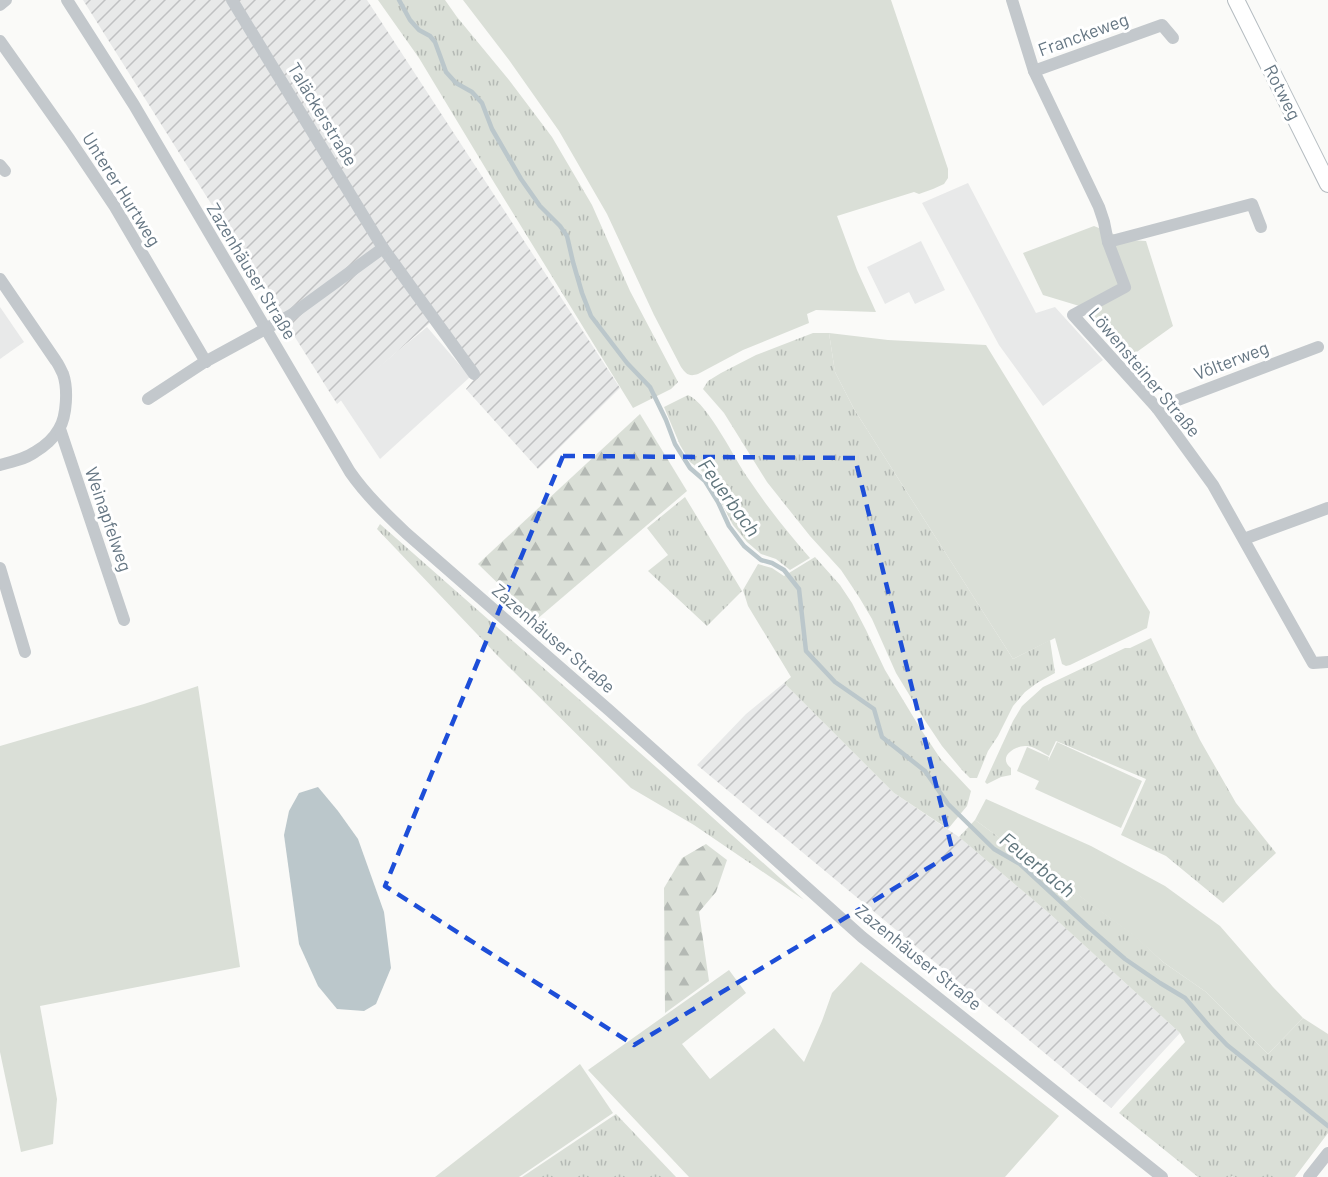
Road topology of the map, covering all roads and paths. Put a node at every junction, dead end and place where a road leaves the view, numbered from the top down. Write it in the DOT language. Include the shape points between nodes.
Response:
graph roads {
  1 [pos="6,0"];
  2 [pos="67,0"];
  3 [pos="232,0"];
  4 [pos="1012,0"];
  5 [pos="1236,0"];
  6 [pos="0,5"];
  7 [pos="1173,38"];
  8 [pos="0,41"];
  9 [pos="1034,71"];
  10 [pos="1328,184"];
  11 [pos="1261,227"];
  12 [pos="1108,242"];
  13 [pos="383,248"];
  14 [pos="0,279"];
  15 [pos="265,330"];
  16 [pos="1318,347"];
  17 [pos="206,362"];
  18 [pos="474,374"];
  19 [pos="148,399"];
  20 [pos="1157,408"];
  21 [pos="60,429"];
  22 [pos="0,465"];
  23 [pos="1328,508"];
  24 [pos="1244,540"];
  25 [pos="0,567"];
  26 [pos="124,620"];
  27 [pos="25,652"];
  28 [pos="1328,662"];
  29 [pos="1328,1153"];
  30 [pos="1162,1177"];
  31 [pos="1309,1177"];
  1 -- 6 [label="street"];
  2 -- 15 [label="street, Zazenhäuser Straße" via="134,105"];
  3 -- 13 [label="street, Taläckerstraße"];
  4 -- 9 [label="street, Löwensteiner Straße"];
  5 -- 10 [label="main road, Rotweg"];
  7 -- 9 [label="street, Franckeweg" via="1162,25"];
  8 -- 17 [label="street, Unterer Hurtweg" via="115,207"];
  9 -- 12 [label="street, Löwensteiner Straße" via="1099,207"];
  11 -- 12 [label="street" via="1252,204"];
  12 -- 20 [label="street, Löwensteiner Straße" via="1125,286 1073,315"];
  13 -- 15 [label="street"];
  13 -- 18 [label="street, Taläckerstraße"];
  14 -- 21 [label="street" via="63,374 65,412"];
  15 -- 17 [label="street"];
  15 -- 30 [label="street, Zazenhäuser Straße" via="355,478 406,533 862,937"];
  16 -- 20 [label="street, Völterweg"];
  17 -- 19 [label="street"];
  20 -- 24 [label="street, Löwensteiner Straße" via="1213,484"];
  21 -- 22 [label="street" via="35,452"];
  21 -- 26 [label="street, Weinapfelweg"];
  23 -- 24 [label="street"];
  24 -- 28 [label="street, Löwensteiner Straße" via="1313,663"];
  25 -- 27 [label="street"];
  29 -- 31 [label="street"];
}
